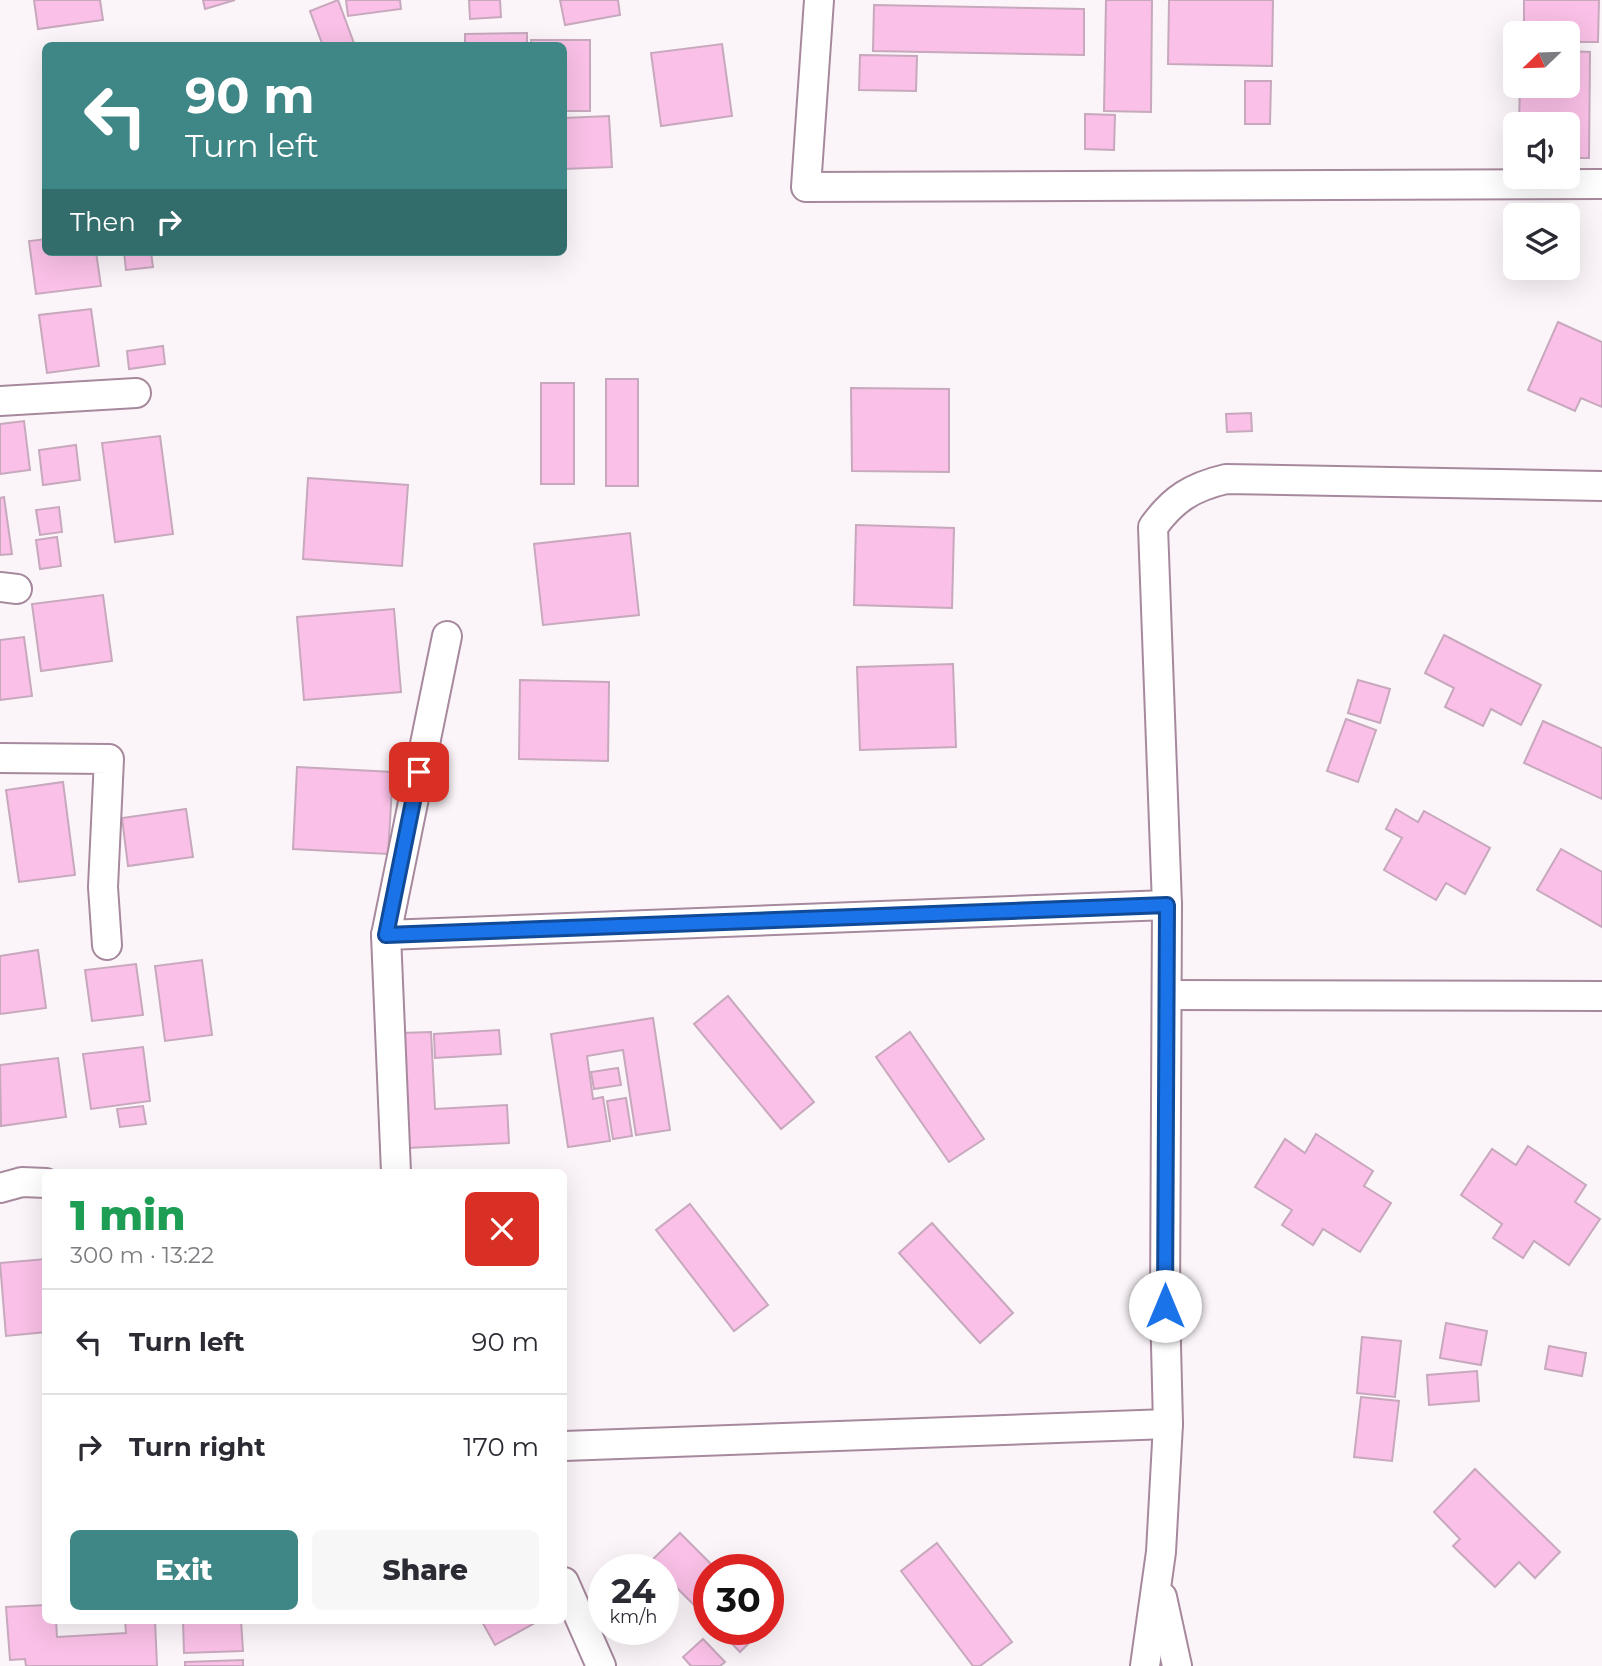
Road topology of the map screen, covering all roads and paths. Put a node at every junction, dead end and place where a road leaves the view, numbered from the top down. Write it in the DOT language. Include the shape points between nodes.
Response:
graph roads {
  1 [pos="818,0"];
  2 [pos="1602,184"];
  3 [pos="136,393"];
  4 [pos="0,401"];
  5 [pos="1602,486"];
  6 [pos="447,636"];
  7 [pos="0,758"];
  8 [pos="1167,905"];
  9 [pos="386,935"];
  10 [pos="107,944"];
  11 [pos="1167,995"];
  12 [pos="1602,996"];
  13 [pos="397,1169"];
  14 [pos="42,1183"];
  15 [pos="0,1188"];
  16 [pos="1168,1424"];
  17 [pos="567,1446"];
  18 [pos="1158,1581"];
  19 [pos="567,1589"];
  20 [pos="601,1666"];
  21 [pos="1145,1666"];
  22 [pos="1177,1666"];
  1 -- 2 [label="street" via="806,187"];
  3 -- 4 [label="street"];
  5 -- 8 [label="street" via="1226,479 1201,485 1167,508 1153,527"];
  6 -- 9 [label="street"];
  7 -- 10 [label="street" via="109,759 103,887"];
  8 -- 9 [label="street"];
  8 -- 11 [label="street"];
  9 -- 13 [label="street"];
  11 -- 12 [label="street"];
  11 -- 16 [label="street"];
  14 -- 15 [label="street"];
  16 -- 17 [label="street"];
  16 -- 18 [label="street"];
  18 -- 21 [label="street"];
  18 -- 22 [label="street"];
  19 -- 20 [label="street"];
}
